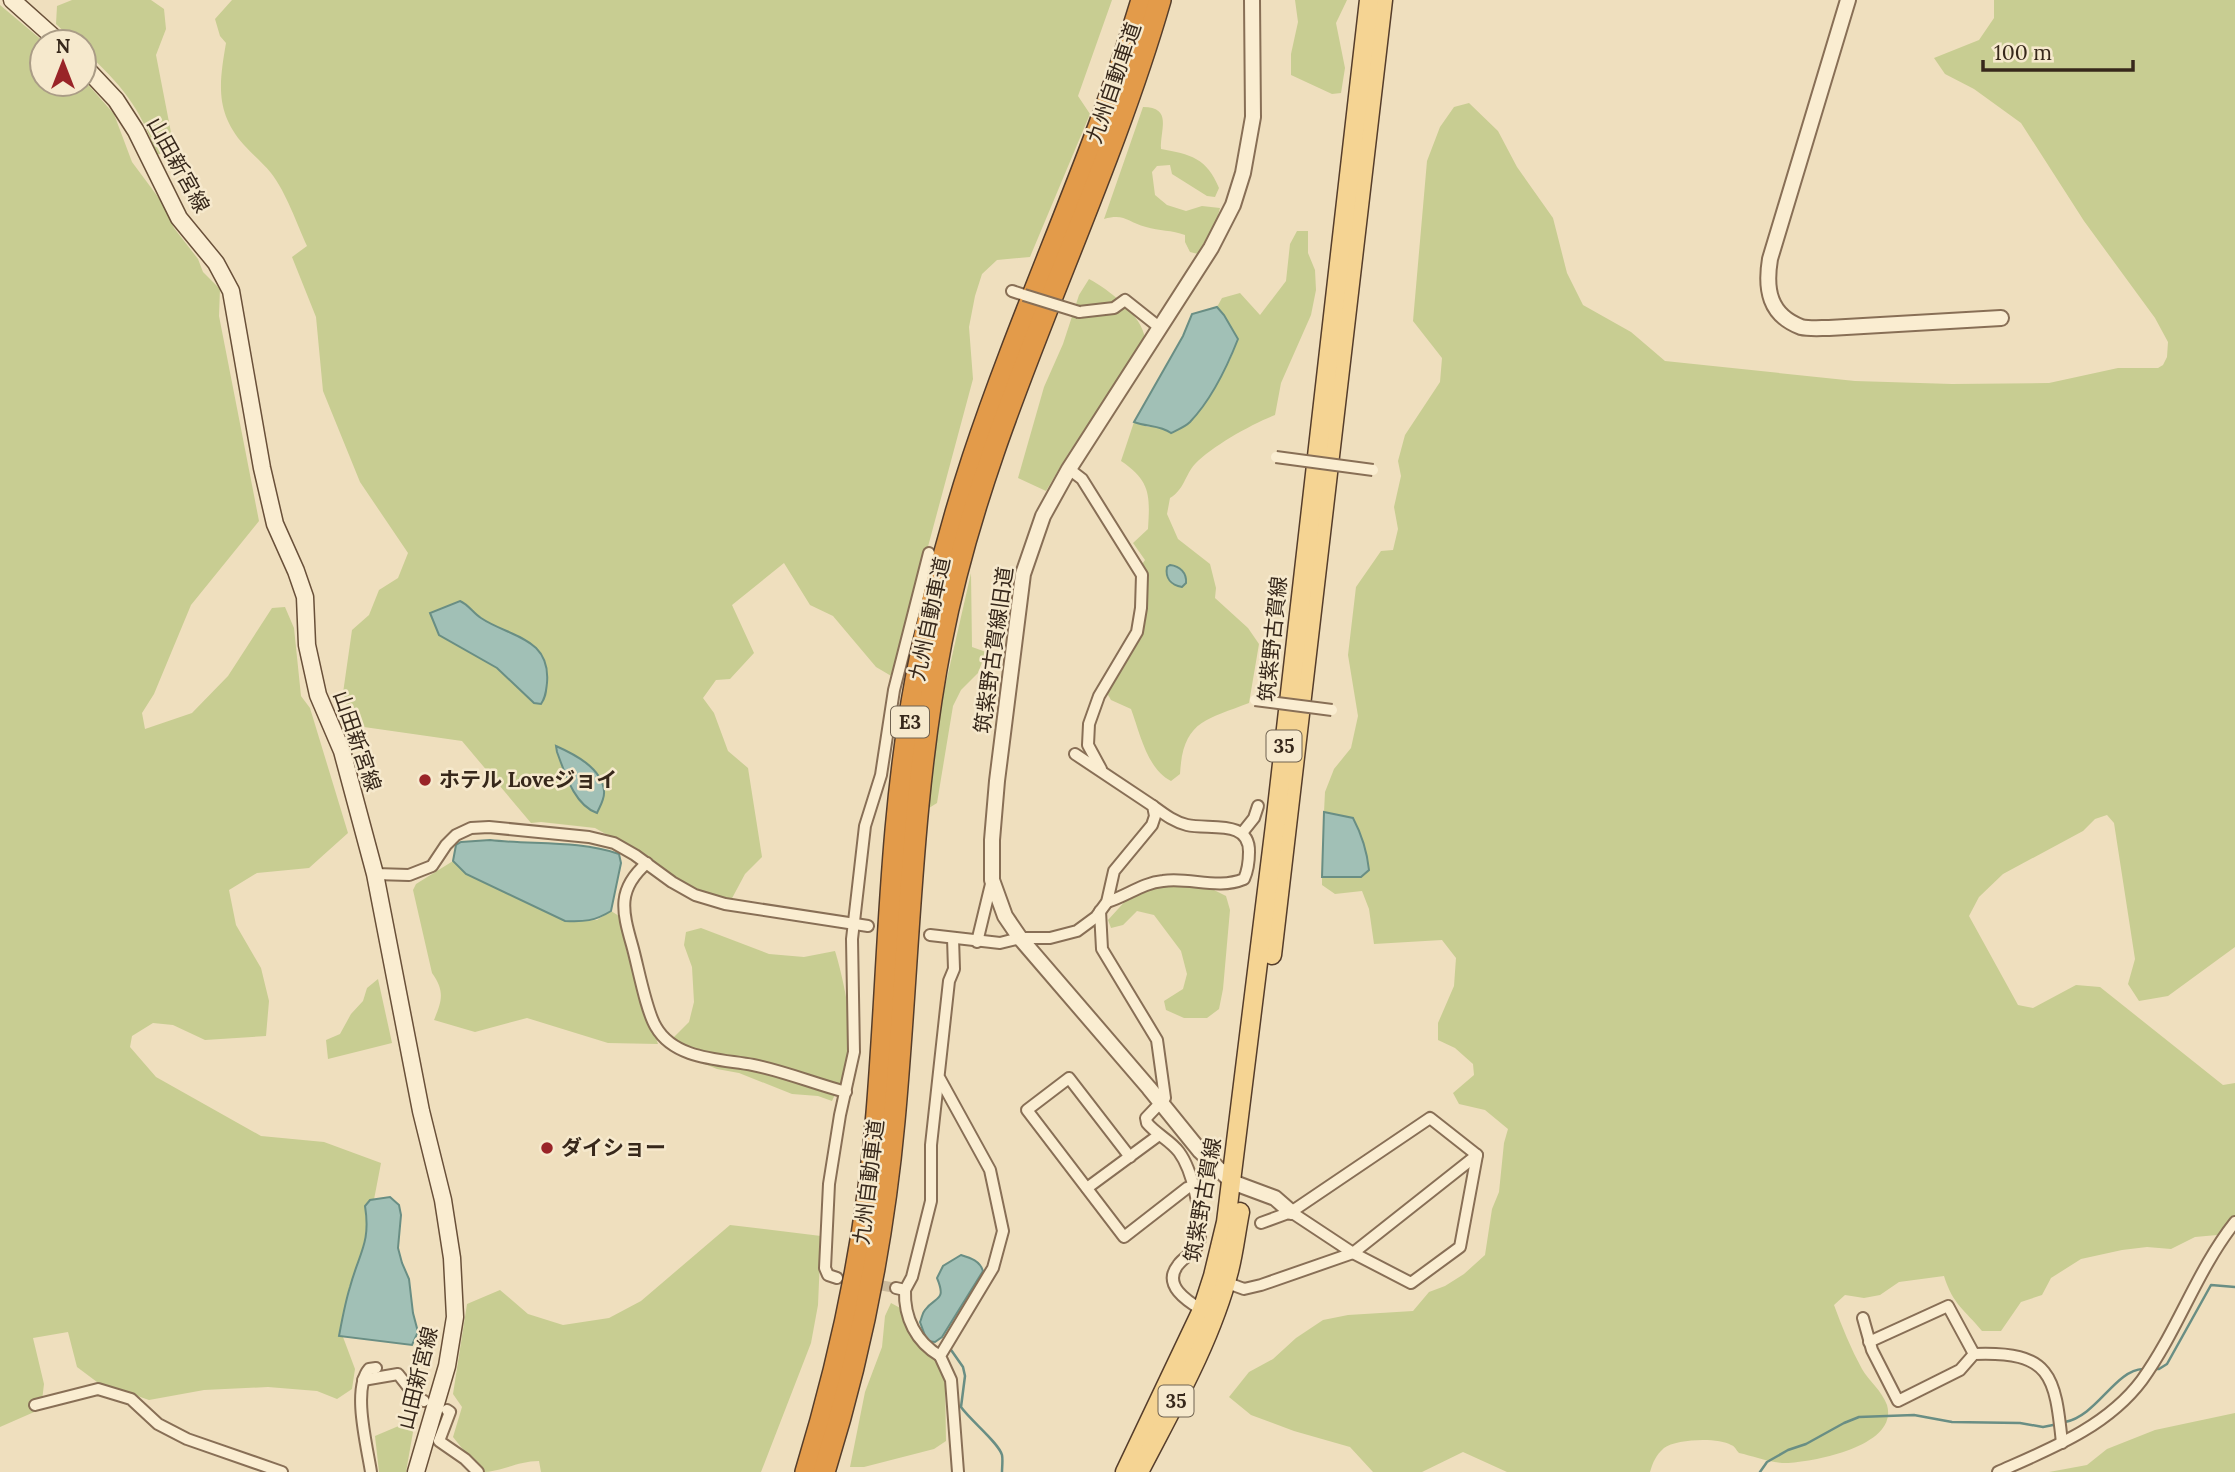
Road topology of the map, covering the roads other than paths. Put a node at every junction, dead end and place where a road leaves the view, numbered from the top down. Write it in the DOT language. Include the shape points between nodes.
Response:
graph roads {
  1 [pos="12,0"];
  2 [pos="1142,0"];
  3 [pos="1160,0"];
  4 [pos="1252,0"];
  5 [pos="1369,0"];
  6 [pos="1383,0"];
  7 [pos="1848,0"];
  8 [pos="43,28"];
  9 [pos="98,81"];
  10 [pos="1012,292"];
  11 [pos="2001,318"];
  12 [pos="1159,327"];
  13 [pos="1276,457"];
  14 [pos="1069,469"];
  15 [pos="1373,470"];
  16 [pos="929,553"];
  17 [pos="1255,700"];
  18 [pos="1332,710"];
  19 [pos="1076,754"];
  20 [pos="1102,771"];
  21 [pos="1153,806"];
  22 [pos="1258,806"];
  23 [pos="1242,833"];
  24 [pos="647,863"];
  25 [pos="375,874"];
  26 [pos="992,880"];
  27 [pos="1103,907"];
  28 [pos="855,924"];
  29 [pos="868,926"];
  30 [pos="930,935"];
  31 [pos="953,939"];
  32 [pos="1020,939"];
  33 [pos="977,942"];
  34 [pos="940,1079"];
  35 [pos="846,1092"];
  36 [pos="1162,1104"];
  37 [pos="1159,1135"];
  38 [pos="1477,1155"];
  39 [pos="1130,1157"];
  40 [pos="1238,1184"];
  41 [pos="1194,1186"];
  42 [pos="1087,1188"];
  43 [pos="1291,1212"];
  44 [pos="2235,1222"];
  45 [pos="1261,1223"];
  46 [pos="1353,1253"];
  47 [pos="837,1278"];
  48 [pos="1225,1282"];
  49 [pos="1202,1310"];
  50 [pos="1863,1318"];
  51 [pos="1869,1342"];
  52 [pos="1974,1354"];
  53 [pos="940,1356"];
  54 [pos="376,1368"];
  55 [pos="363,1380"];
  56 [pos="424,1401"];
  57 [pos="35,1405"];
  58 [pos="446,1410"];
  59 [pos="2062,1443"];
  60 [pos="282,1472"];
  61 [pos="371,1472"];
  62 [pos="416,1472"];
  63 [pos="478,1472"];
  64 [pos="806,1472"];
  65 [pos="824,1472"];
  66 [pos="958,1472"];
  67 [pos="1125,1472"];
  68 [pos="1139,1472"];
  69 [pos="1998,1472"];
  1 -- 8 [label="main road"];
  2 -- 64 [label="highway, 九州自動車道 / E3" via="1092,150 973,458 925,635 897,827 869,1193 843,1342"];
  3 -- 65 [label="highway, 九州自動車道 / E3" via="1104,168 986,473 942,639 917,803 885,1198 859,1344"];
  4 -- 12 [label="street, 筑紫野古賀線旧道" via="1253,117 1243,173 1211,248"];
  5 -- 40 [label="main road, 筑紫野古賀線 / 35"];
  6 -- 40 [label="main road, 筑紫野古賀線 / 35" via="1289,817"];
  7 -- 11 [label="street" via="1770,259 1766,282 1773,302 1782,316 1802,327"];
  9 -- 25 [label="main road, 山田新宮線" via="136,131 179,218 216,263 231,291 275,524 305,597 307,645 318,695 342,751"];
  10 -- 12 [label="street, bridge" via="1079,312 1114,308 1125,300"];
  12 -- 14 [label="street, 筑紫野古賀線旧道"];
  13 -- 15 [label="street, bridge"];
  14 -- 20 [label="street" via="1082,479 1142,575 1137,632 1099,696 1089,724 1088,745"];
  14 -- 26 [label="street, 筑紫野古賀線旧道" via="1043,516 1023,574 996,781"];
  16 -- 28 [label="street" via="894,690 881,775 865,826"];
  17 -- 18 [label="street, bridge"];
  19 -- 20 [label="street"];
  20 -- 21 [label="street"];
  21 -- 23 [label="street" via="1186,824"];
  21 -- 27 [label="street" via="1152,825 1114,872"];
  22 -- 23 [label="street"];
  23 -- 27 [label="street" via="1249,846 1244,879 1225,884 1186,880 1141,885"];
  24 -- 25 [label="street" via="614,843 589,837 489,827 456,835 432,866 409,875"];
  24 -- 28 [label="street" via="695,895 725,904"];
  24 -- 35 [label="street" via="628,884 623,914 657,1028 674,1046 702,1057 754,1065"];
  25 -- 62 [label="main road, 山田新宮線" via="452,1258 455,1317 447,1366"];
  26 -- 32 [label="street, 筑紫野古賀線旧道" via="1005,916"];
  26 -- 33 [label="street"];
  27 -- 32 [label="street" via="1077,931"];
  27 -- 36 [label="street" via="1102,949 1157,1040"];
  28 -- 29 [label="street"];
  28 -- 35 [label="street" via="854,1052"];
  30 -- 31 [label="street"];
  31 -- 33 [label="street"];
  31 -- 34 [label="street" via="954,969"];
  32 -- 33 [label="street"];
  32 -- 36 [label="street, 筑紫野古賀線旧道"];
  34 -- 53 [label="street" via="929,1209 912,1277 900,1289 913,1330"];
  34 -- 53 [label="street" via="990,1170 1003,1231 993,1268"];
  35 -- 47 [label="street" via="829,1184 825,1268"];
  36 -- 37 [label="street" via="1146,1118"];
  36 -- 40 [label="street, 筑紫野古賀線旧道" via="1200,1151"];
  37 -- 39 [label="street"];
  37 -- 41 [label="street" via="1179,1152"];
  38 -- 43 [label="street" via="1430,1118"];
  38 -- 46 [label="street"];
  38 -- 46 [label="street" via="1460,1247 1412,1283"];
  39 -- 42 [label="street"];
  39 -- 42 [label="street" via="1069,1078 1027,1110"];
  40 -- 43 [label="street" via="1275,1198"];
  40 -- 48 [label="main road, 筑紫野古賀線 / 35" via="1235,1240"];
  40 -- 49 [label="main road, 筑紫野古賀線 / 35"];
  41 -- 42 [label="street" via="1124,1237"];
  41 -- 49 [label="street" via="1200,1238 1173,1275 1174,1285 1186,1301"];
  43 -- 45 [label="street"];
  43 -- 46 [label="street"];
  44 -- 59 [label="street" via="2149,1368 2123,1402"];
  46 -- 48 [label="street" via="1253,1287 1244,1289"];
  48 -- 68 [label="main road, 筑紫野古賀線 / 35" via="1187,1378"];
  49 -- 67 [label="main road, 筑紫野古賀線 / 35"];
  50 -- 51 [label="street"];
  51 -- 52 [label="street" via="1948,1306"];
  51 -- 52 [label="street" via="1898,1401 1960,1370"];
  52 -- 59 [label="street" via="2032,1359 2046,1373 2055,1392"];
  53 -- 66 [label="street" via="951,1380"];
  54 -- 55 [label="street" via="369,1369"];
  55 -- 56 [label="street" via="398,1374"];
  55 -- 61 [label="street" via="362,1416"];
  57 -- 60 [label="street" via="98,1389 131,1399 158,1424 187,1439"];
  58 -- 63 [label="street" via="450,1412 439,1441"];
  59 -- 69 [label="street"];
}
